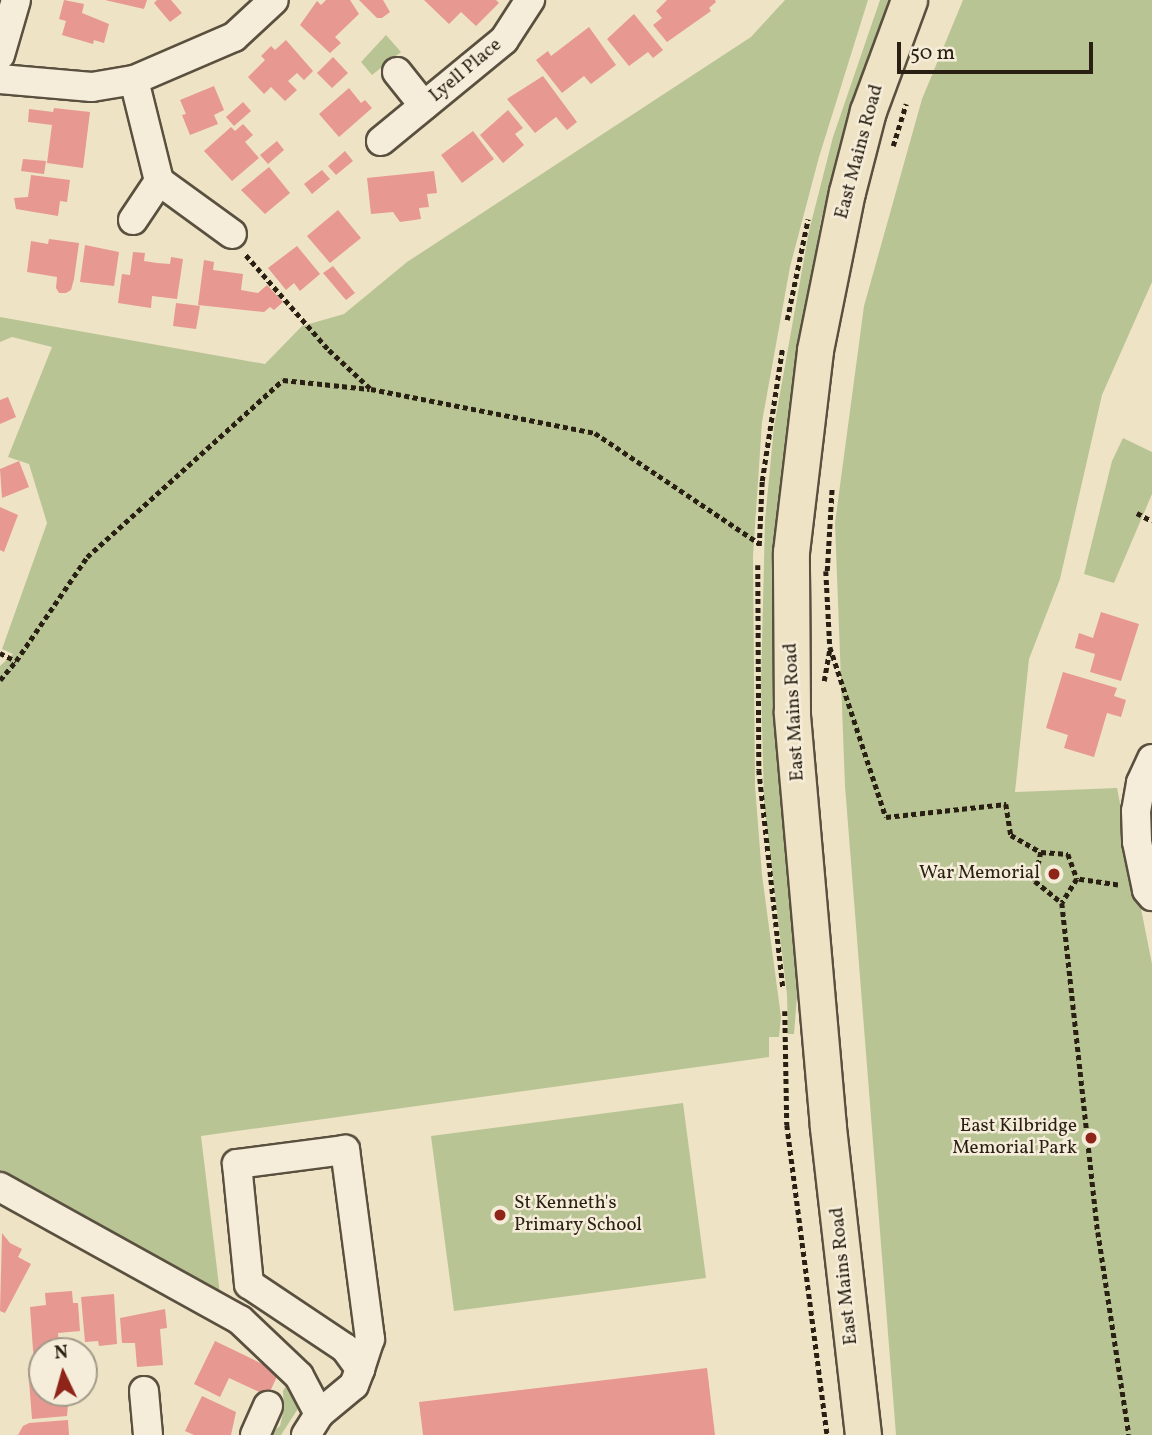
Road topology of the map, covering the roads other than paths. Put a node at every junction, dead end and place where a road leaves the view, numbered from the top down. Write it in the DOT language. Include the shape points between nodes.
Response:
graph roads {
  1 [pos="16,0"];
  2 [pos="274,0"];
  3 [pos="530,0"];
  4 [pos="909,0"];
  5 [pos="0,55"];
  6 [pos="397,72"];
  7 [pos="0,79"];
  8 [pos="134,79"];
  9 [pos="424,106"];
  10 [pos="381,141"];
  11 [pos="159,181"];
  12 [pos="132,220"];
  13 [pos="232,234"];
  14 [pos="1152,759"];
  15 [pos="1149,893"];
  16 [pos="0,1187"];
  17 [pos="360,1368"];
  18 [pos="144,1391"];
  19 [pos="268,1406"];
  20 [pos="313,1425"];
  21 [pos="148,1435"];
  22 [pos="255,1435"];
  23 [pos="863,1435"];
  1 -- 5 [label="street"];
  2 -- 8 [label="street" via="234,37"];
  3 -- 9 [label="street, Lyell Place" via="504,40"];
  4 -- 23 [label="main road, East Mains Road" via="868,111 847,192 815,350 791,564 792,712 828,1127"];
  6 -- 9 [label="street, Lyell Place"];
  7 -- 8 [label="street" via="92,87"];
  8 -- 11 [label="street"];
  9 -- 10 [label="street, Lyell Place"];
  11 -- 12 [label="street"];
  11 -- 13 [label="street"];
  14 -- 15 [label="street" via="1136,811 1137,842"];
  16 -- 20 [label="street" via="240,1320 299,1377"];
  17 -- 17 [label="street" via="345,1348 248,1284 237,1164 345,1150 370,1339"];
  17 -- 20 [label="street" via="354,1385"];
  18 -- 21 [label="street"];
  19 -- 22 [label="street"];
}
